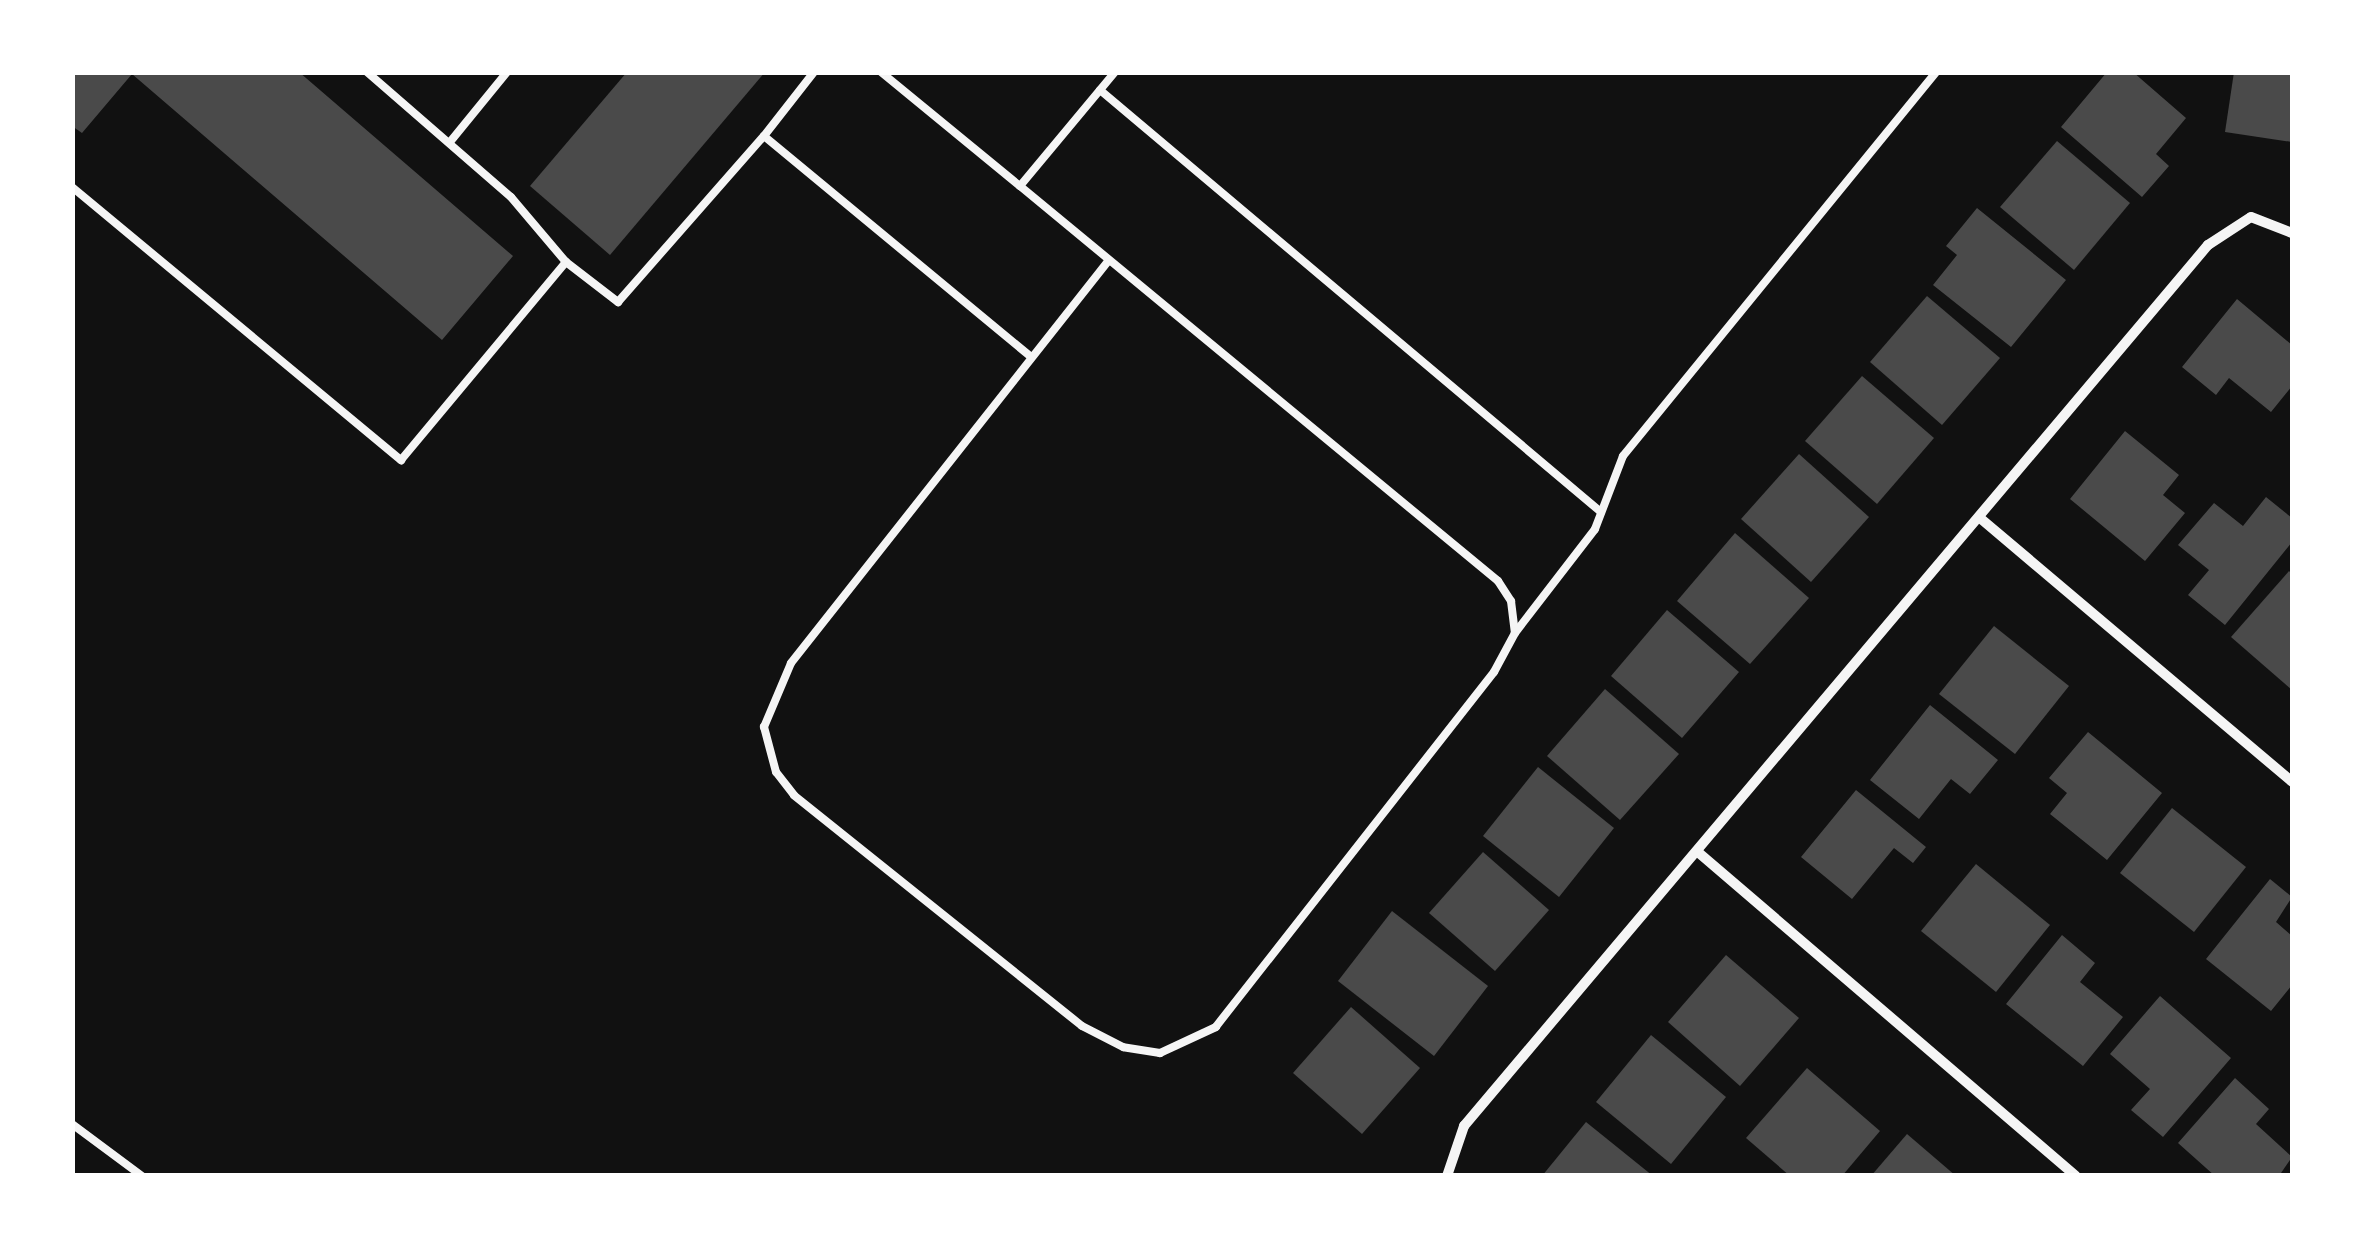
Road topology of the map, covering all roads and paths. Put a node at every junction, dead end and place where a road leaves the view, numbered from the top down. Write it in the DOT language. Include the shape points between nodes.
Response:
graph roads {
  1 [pos="368,72"];
  2 [pos="507,72"];
  3 [pos="814,72"];
  4 [pos="881,72"];
  5 [pos="1115,72"];
  6 [pos="1936,72"];
  7 [pos="1100,90"];
  8 [pos="764,136"];
  9 [pos="450,142"];
  10 [pos="1020,186"];
  11 [pos="72,187"];
  12 [pos="2292,232"];
  13 [pos="1109,260"];
  14 [pos="566,262"];
  15 [pos="1031,357"];
  16 [pos="1601,512"];
  17 [pos="1980,518"];
  18 [pos="1515,633"];
  19 [pos="2292,782"];
  20 [pos="1699,852"];
  21 [pos="72,1124"];
  22 [pos="1447,1175"];
  23 [pos="142,1176"];
  24 [pos="2076,1176"];
  1 -- 9 [label="lane"];
  2 -- 9 [label="lane"];
  3 -- 8 [label="lane"];
  4 -- 10 [label="lane"];
  5 -- 7 [label="lane"];
  6 -- 16 [label="lane" via="1623,456"];
  7 -- 10 [label="lane"];
  7 -- 16 [label="lane"];
  8 -- 14 [label="lane" via="618,302"];
  8 -- 15 [label="lane"];
  9 -- 14 [label="lane" via="511,197"];
  10 -- 13 [label="lane"];
  11 -- 14 [label="lane" via="400,460"];
  12 -- 17 [label="street" via="2251,217 2208,245"];
  13 -- 15 [label="lane"];
  13 -- 18 [label="lane" via="1498,581 1512,601"];
  15 -- 18 [label="lane" via="791,663 764,727 776,772 794,795 1082,1026 1123,1048 1160,1053 1216,1027 1494,672"];
  16 -- 18 [label="lane"];
  17 -- 19 [label="street"];
  17 -- 20 [label="street"];
  20 -- 22 [label="street" via="1464,1126"];
  20 -- 24 [label="street"];
  21 -- 23 [label="lane"];
}
